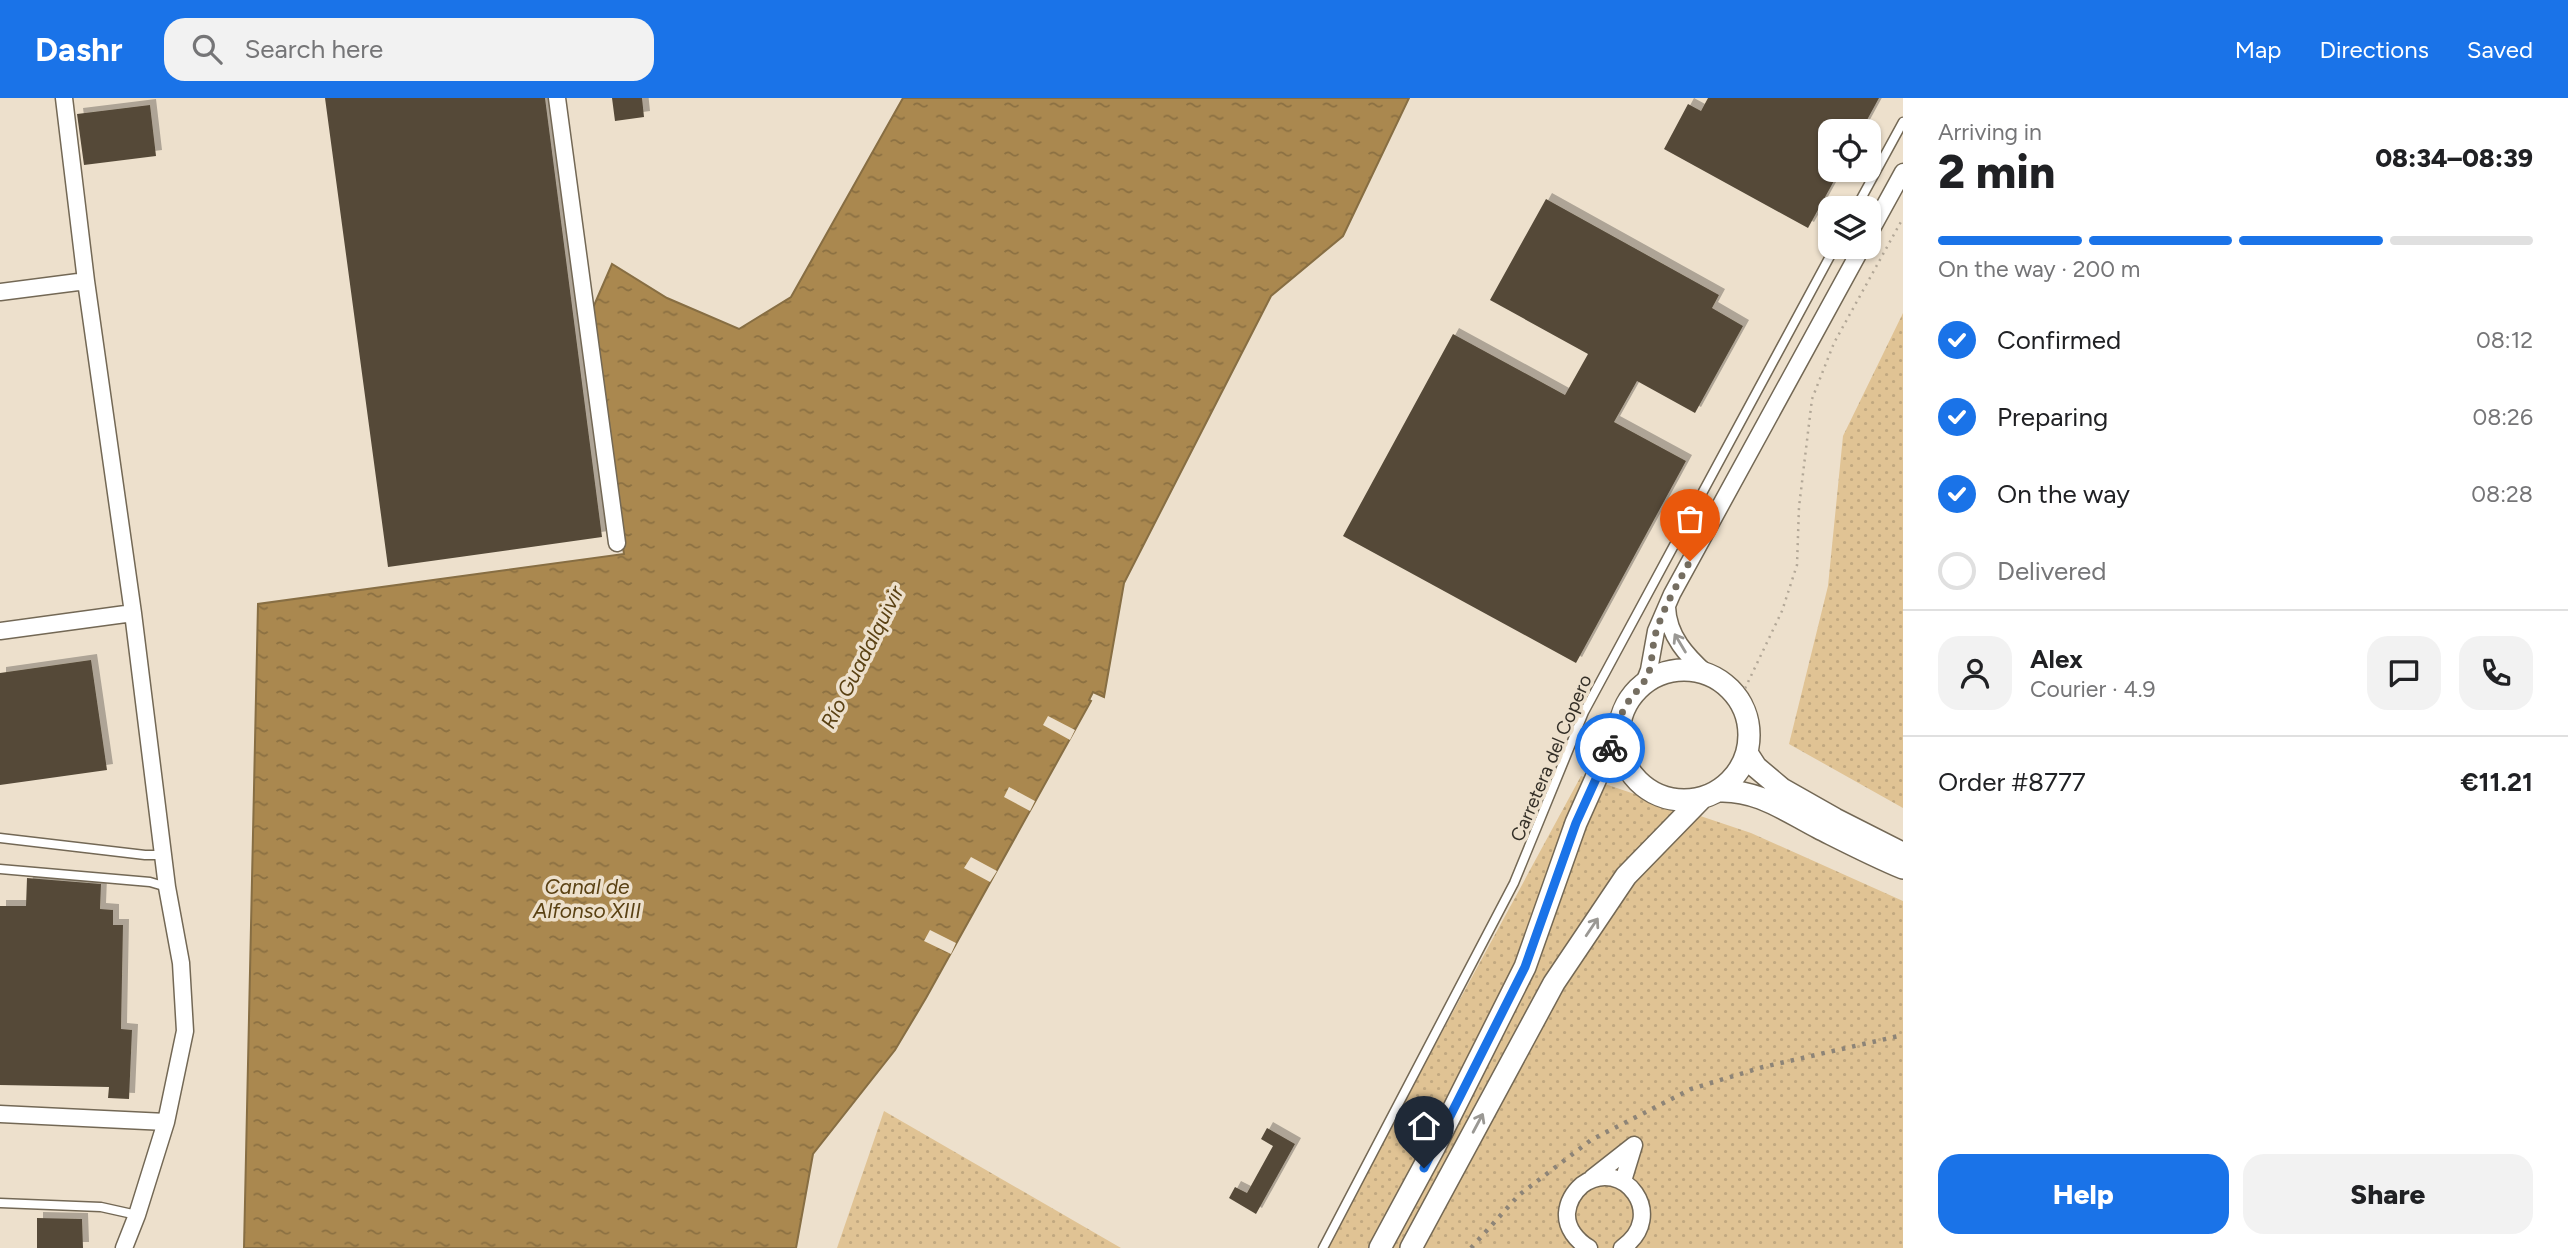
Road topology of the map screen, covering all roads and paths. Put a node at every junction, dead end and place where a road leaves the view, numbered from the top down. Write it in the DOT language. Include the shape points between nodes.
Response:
graph roads {
  1 [pos="64,98"];
  2 [pos="556,98"];
  3 [pos="1903,121"];
  4 [pos="1903,172"];
  5 [pos="1862,196"];
  6 [pos="1881,212"];
  7 [pos="1903,218"];
  8 [pos="1829,259"];
  9 [pos="1855,259"];
  10 [pos="86,281"];
  11 [pos="0,292"];
  12 [pos="617,542"];
  13 [pos="1667,604"];
  14 [pos="134,613"];
  15 [pos="0,631"];
  16 [pos="1707,674"];
  17 [pos="1644,683"];
  18 [pos="1739,701"];
  19 [pos="1618,729"];
  20 [pos="1747,753"];
  21 [pos="1710,794"];
  22 [pos="0,838"];
  23 [pos="1903,853"];
  24 [pos="163,855"];
  25 [pos="1903,868"];
  26 [pos="0,869"];
  27 [pos="167,887"];
  28 [pos="0,1114"];
  29 [pos="166,1122"];
  30 [pos="1589,1180"];
  31 [pos="1622,1181"];
  32 [pos="0,1203"];
  33 [pos="138,1215"];
  34 [pos="1629,1246"];
  35 [pos="124,1248"];
  36 [pos="1323,1248"];
  37 [pos="1380,1248"];
  38 [pos="1410,1248"];
  39 [pos="1589,1248"];
  1 -- 10 [label="street"];
  2 -- 12 [label="street"];
  3 -- 5 [label="lane"];
  4 -- 6 [label="street"];
  7 -- 18 [label="path" via="1834,343 1812,399 1797,565 1782,611"];
  8 -- 36 [label="lane, Carretera del Copero" via="1584,712 1514,883"];
  9 -- 13 [label="street"];
  10 -- 11 [label="street"];
  10 -- 14 [label="street"];
  16 -- 13 [label="street, one-way" via="1678,643"];
  13 -- 17 [label="street"];
  14 -- 15 [label="street"];
  14 -- 24 [label="street"];
  16 -- 17 [label="main road" via="1675,670"];
  16 -- 18 [label="main road"];
  17 -- 19 [label="main road" via="1627,704"];
  18 -- 20 [label="main road" via="1747,717"];
  19 -- 21 [label="main road" via="1628,770 1642,786 1681,800"];
  19 -- 37 [label="main road" via="1576,823 1525,967"];
  20 -- 21 [label="main road" via="1731,781"];
  20 -- 23 [label="main road" via="1782,789"];
  21 -- 25 [label="main road" via="1750,793 1769,800"];
  38 -- 21 [label="main road, one-way" via="1554,983 1626,876"];
  22 -- 24 [label="lane"];
  24 -- 27 [label="street"];
  26 -- 27 [label="lane"];
  27 -- 29 [label="street" via="181,963 185,1031"];
  28 -- 29 [label="street"];
  29 -- 33 [label="street"];
  30 -- 31 [label="street"];
  30 -- 31 [label="street" via="1634,1145"];
  30 -- 39 [label="street" via="1571,1198 1567,1213 1576,1239"];
  31 -- 34 [label="street" via="1632,1188 1643,1211 1639,1231"];
  32 -- 33 [label="lane" via="101,1207"];
  33 -- 35 [label="street"];
}
